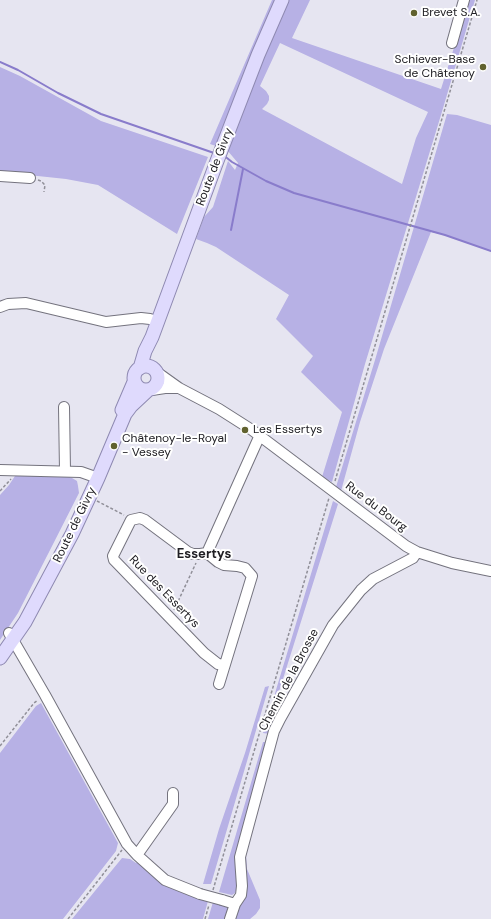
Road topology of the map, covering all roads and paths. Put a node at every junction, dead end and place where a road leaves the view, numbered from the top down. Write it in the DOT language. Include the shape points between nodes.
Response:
graph roads {
  1 [pos="282,0"];
  2 [pos="464,0"];
  3 [pos="477,0"];
  4 [pos="452,43"];
  5 [pos="0,176"];
  6 [pos="30,178"];
  7 [pos="44,192"];
  8 [pos="0,307"];
  9 [pos="157,321"];
  10 [pos="150,370"];
  11 [pos="134,382"];
  12 [pos="179,388"];
  13 [pos="149,390"];
  14 [pos="64,407"];
  15 [pos="260,435"];
  16 [pos="0,470"];
  17 [pos="18,471"];
  18 [pos="65,471"];
  19 [pos="94,477"];
  20 [pos="332,490"];
  21 [pos="0,491"];
  22 [pos="90,497"];
  23 [pos="130,520"];
  24 [pos="417,552"];
  25 [pos="203,554"];
  26 [pos="491,571"];
  27 [pos="45,584"];
  28 [pos="170,618"];
  29 [pos="11,636"];
  30 [pos="0,646"];
  31 [pos="0,658"];
  32 [pos="224,665"];
  33 [pos="219,684"];
  34 [pos="45,695"];
  35 [pos="0,746"];
  36 [pos="173,793"];
  37 [pos="127,844"];
  38 [pos="137,855"];
  39 [pos="212,896"];
  40 [pos="209,904"];
  41 [pos="235,904"];
  42 [pos="68,919"];
  43 [pos="205,919"];
  44 [pos="230,919"];
  1 -- 9 [label="main road, Route de Givry" via="216,161"];
  2 -- 4 [label="street"];
  3 -- 20 [label="path"];
  5 -- 6 [label="street"];
  6 -- 7 [label="path" via="35,178 45,185"];
  8 -- 9 [label="street" via="26,303 106,322 141,318"];
  9 -- 10 [label="main road, Route de Givry" via="152,336"];
  10 -- 11 [label="main road" via="136,371"];
  10 -- 12 [label="street, Rue du Bourg"];
  10 -- 13 [label="main road" via="159,379 157,385"];
  11 -- 13 [label="main road" via="141,390"];
  11 -- 19 [label="main road, Route de Givry"];
  12 -- 13 [label="street, Rue du Bourg"];
  12 -- 15 [label="street, Rue du Bourg"];
  13 -- 19 [label="main road, Route de Givry" via="125,414"];
  14 -- 18 [label="street"];
  15 -- 20 [label="street, Rue du Bourg"];
  15 -- 25 [label="street"];
  16 -- 17 [label="street"];
  17 -- 18 [label="street"];
  17 -- 21 [label="path"];
  18 -- 19 [label="street" via="81,472"];
  19 -- 22 [label="main road, Route de Givry"];
  19 -- 27 [label="main road, Route de Givry"];
  20 -- 24 [label="street, Rue du Bourg"];
  20 -- 39 [label="path"];
  22 -- 23 [label="path"];
  22 -- 27 [label="main road, Route de Givry"];
  23 -- 25 [label="street" via="146,520 188,552"];
  23 -- 28 [label="street, Rue des Essertys" via="114,553 114,560"];
  24 -- 26 [label="street, Rue du Bourg"];
  24 -- 41 [label="street, Chemin de la Brosse" via="413,558 373,579 333,625 274,731 240,857 241,890"];
  25 -- 28 [label="path"];
  25 -- 32 [label="street" via="224,565 245,568 252,576"];
  27 -- 29 [label="main road, Route de Givry" via="25,622"];
  28 -- 32 [label="street, Rue des Essertys" via="213,660"];
  29 -- 30 [label="main road, Route de Givry"];
  29 -- 31 [label="main road, Route de Givry"];
  29 -- 34 [label="street"];
  32 -- 33 [label="street"];
  34 -- 35 [label="path" via="34,703"];
  34 -- 37 [label="street"];
  36 -- 38 [label="street" via="173,804"];
  37 -- 38 [label="street"];
  37 -- 42 [label="path"];
  38 -- 41 [label="street, bridge" via="165,880"];
  40 -- 43 [label="path"];
  41 -- 44 [label="street, Chemin de la Brosse"];
}
